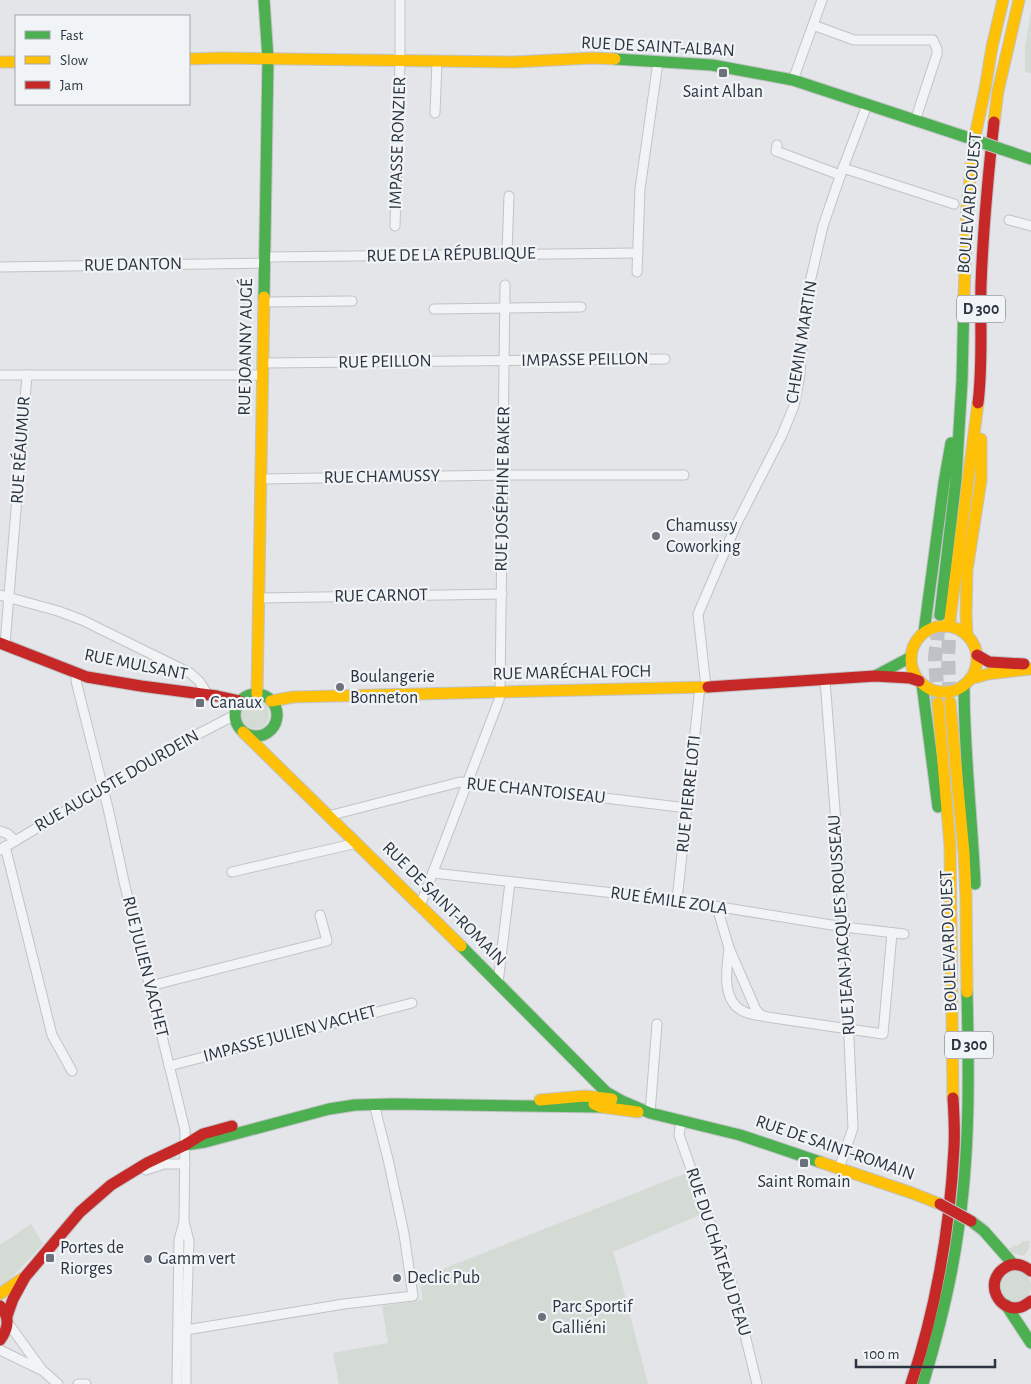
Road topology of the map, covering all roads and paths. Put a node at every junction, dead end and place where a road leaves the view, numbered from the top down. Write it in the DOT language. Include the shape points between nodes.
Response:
graph roads {
  1 [pos="264,0"];
  2 [pos="400,0"];
  3 [pos="822,0"];
  4 [pos="1003,0"];
  5 [pos="1019,0"];
  6 [pos="813,25"];
  7 [pos="190,59"];
  8 [pos="268,59"];
  9 [pos="400,61"];
  10 [pos="437,61"];
  11 [pos="0,62"];
  12 [pos="15,62"];
  13 [pos="658,62"];
  14 [pos="793,80"];
  15 [pos="868,106"];
  16 [pos="435,113"];
  17 [pos="915,121"];
  18 [pos="777,145"];
  19 [pos="1031,159"];
  20 [pos="841,172"];
  21 [pos="508,196"];
  22 [pos="954,204"];
  23 [pos="1009,220"];
  24 [pos="395,226"];
  25 [pos="1031,226"];
  26 [pos="638,253"];
  27 [pos="507,254"];
  28 [pos="265,260"];
  29 [pos="0,268"];
  30 [pos="637,272"];
  31 [pos="505,286"];
  32 [pos="352,301"];
  33 [pos="265,302"];
  34 [pos="581,307"];
  35 [pos="505,308"];
  36 [pos="434,309"];
  37 [pos="665,359"];
  38 [pos="505,361"];
  39 [pos="264,369"];
  40 [pos="0,375"];
  41 [pos="27,375"];
  42 [pos="981,378"];
  43 [pos="962,381"];
  44 [pos="504,475"];
  45 [pos="684,475"];
  46 [pos="261,479"];
  47 [pos="502,594"];
  48 [pos="5,597"];
  49 [pos="260,598"];
  50 [pos="924,632"];
  51 [pos="967,635"];
  52 [pos="2,644"];
  53 [pos="977,655"];
  54 [pos="910,657"];
  55 [pos="1030,669"];
  56 [pos="76,672"];
  57 [pos="875,676"];
  58 [pos="824,680"];
  59 [pos="921,682"];
  60 [pos="967,682"];
  61 [pos="703,687"];
  62 [pos="500,693"];
  63 [pos="257,694"];
  64 [pos="208,695"];
  65 [pos="271,700"];
  66 [pos="240,701"];
  67 [pos="950,702"];
  68 [pos="938,703"];
  69 [pos="235,715"];
  70 [pos="243,732"];
  71 [pos="265,734"];
  72 [pos="275,762"];
  73 [pos="468,782"];
  74 [pos="102,789"];
  75 [pos="687,808"];
  76 [pos="328,816"];
  77 [pos="0,831"];
  78 [pos="15,841"];
  79 [pos="357,842"];
  80 [pos="3,848"];
  81 [pos="232,872"];
  82 [pos="433,873"];
  83 [pos="510,882"];
  84 [pos="677,900"];
  85 [pos="951,904"];
  86 [pos="420,906"];
  87 [pos="717,907"];
  88 [pos="320,915"];
  89 [pos="844,927"];
  90 [pos="892,933"];
  91 [pos="904,934"];
  92 [pos="729,948"];
  93 [pos="498,983"];
  94 [pos="150,986"];
  95 [pos="412,1003"];
  96 [pos="767,1017"];
  97 [pos="657,1024"];
  98 [pos="849,1030"];
  99 [pos="969,1030"];
  100 [pos="169,1066"];
  101 [pos="72,1071"];
  102 [pos="594,1099"];
  103 [pos="374,1104"];
  104 [pos="650,1113"];
  105 [pos="681,1121"];
  106 [pos="185,1145"];
  107 [pos="185,1164"];
  108 [pos="839,1168"];
  109 [pos="111,1185"];
  110 [pos="995,1245"];
  111 [pos="1024,1265"];
  112 [pos="999,1272"];
  113 [pos="25,1277"];
  114 [pos="0,1294"];
  115 [pos="1028,1303"];
  116 [pos="1006,1305"];
  117 [pos="0,1306"];
  118 [pos="8,1319"];
  119 [pos="182,1330"];
  120 [pos="1028,1338"];
  121 [pos="0,1340"];
  122 [pos="0,1350"];
  123 [pos="42,1370"];
  124 [pos="58,1384"];
  125 [pos="78,1384"];
  126 [pos="86,1384"];
  127 [pos="177,1384"];
  128 [pos="186,1384"];
  129 [pos="757,1384"];
  130 [pos="910,1384"];
  131 [pos="923,1384"];
  1 -- 8 [label="main road, RUE JOANNY AUGÉ"];
  2 -- 9 [label="street, IMPASSE RONZIER"];
  3 -- 6 [label="street"];
  4 -- 43 [label="main road, BOULEVARD OUEST / D 300" via="974,141 967,207"];
  5 -- 42 [label="main road, BOULEVARD OUEST / D 300" via="998,91 985,203"];
  6 -- 14 [label="street"];
  6 -- 17 [label="street" via="854,40 933,40 937,54"];
  7 -- 8 [label="main road, RUE DE SAINT-ALBAN"];
  8 -- 9 [label="main road, RUE DE SAINT-ALBAN"];
  8 -- 28 [label="main road, RUE JOANNY AUGÉ"];
  9 -- 10 [label="main road, RUE DE SAINT-ALBAN"];
  9 -- 24 [label="street, IMPASSE RONZIER"];
  10 -- 13 [label="main road, RUE DE SAINT-ALBAN" via="593,58"];
  10 -- 16 [label="street"];
  11 -- 12 [label="main road"];
  13 -- 14 [label="main road, RUE DE SAINT-ALBAN" via="719,66"];
  13 -- 26 [label="street" via="640,189"];
  14 -- 15 [label="main road, RUE DE SAINT-ALBAN"];
  15 -- 17 [label="main road, RUE DE SAINT-ALBAN"];
  15 -- 20 [label="street, CHEMIN MARTIN"];
  17 -- 19 [label="main road, RUE DE SAINT-ALBAN, bridge"];
  18 -- 20 [label="street" via="776,151"];
  20 -- 22 [label="street"];
  20 -- 61 [label="street, CHEMIN MARTIN" via="822,226 810,282 794,406 698,614"];
  21 -- 27 [label="street"];
  23 -- 25 [label="street"];
  26 -- 27 [label="street, RUE DE LA RÉPUBLIQUE"];
  26 -- 30 [label="street"];
  27 -- 28 [label="street, RUE DE LA RÉPUBLIQUE"];
  28 -- 29 [label="street, RUE DANTON"];
  28 -- 33 [label="main road, RUE JOANNY AUGÉ"];
  31 -- 35 [label="street, RUE JOSÉPHINE BAKER"];
  32 -- 33 [label="street"];
  33 -- 39 [label="main road, RUE JOANNY AUGÉ"];
  34 -- 35 [label="street"];
  35 -- 36 [label="street"];
  35 -- 38 [label="street, RUE JOSÉPHINE BAKER"];
  37 -- 38 [label="street, IMPASSE PEILLON"];
  38 -- 39 [label="street, RUE PEILLON"];
  38 -- 44 [label="street, RUE JOSÉPHINE BAKER"];
  39 -- 41 [label="street"];
  39 -- 46 [label="main road, RUE JOANNY AUGÉ"];
  40 -- 41 [label="street"];
  41 -- 48 [label="street, RUE RÉAUMUR"];
  42 -- 43 [label="main road, BOULEVARD OUEST / D 300" via="945,617"];
  42 -- 51 [label="main road" via="981,480 966,570"];
  43 -- 50 [label="main road" via="944,483"];
  44 -- 45 [label="street, RUE CHAMUSSY"];
  44 -- 46 [label="street, RUE CHAMUSSY"];
  44 -- 47 [label="street, RUE JOSÉPHINE BAKER"];
  46 -- 49 [label="main road, RUE JOANNY AUGÉ"];
  47 -- 49 [label="street, RUE CARNOT"];
  47 -- 62 [label="street, RUE JOSÉPHINE BAKER"];
  48 -- 52 [label="street, RUE RÉAUMUR"];
  48 -- 64 [label="street" via="82,620 190,673 200,681"];
  49 -- 63 [label="main road, RUE JOANNY AUGÉ"];
  50 -- 51 [label="main road" via="948,626"];
  50 -- 54 [label="main road"];
  51 -- 53 [label="main road"];
  52 -- 56 [label="main road, RUE MULSANT"];
  53 -- 55 [label="main road" via="989,662"];
  53 -- 60 [label="main road" via="974,673"];
  54 -- 57 [label="main road, RUE MARÉCHAL FOCH"];
  54 -- 59 [label="main road" via="914,674"];
  55 -- 60 [label="main road" via="988,674"];
  56 -- 64 [label="main road, RUE MULSANT" via="87,677"];
  56 -- 74 [label="street, RUE JULIEN VACHET"];
  57 -- 58 [label="main road, RUE MARÉCHAL FOCH"];
  57 -- 59 [label="main road, RUE MARÉCHAL FOCH" via="910,678"];
  58 -- 61 [label="main road, RUE MARÉCHAL FOCH"];
  58 -- 89 [label="street, RUE JEAN-JACQUES ROUSSEAU"];
  59 -- 60 [label="main road" via="942,692 956,690"];
  59 -- 85 [label="main road"];
  60 -- 99 [label="main road" via="964,724 975,877 973,994"];
  61 -- 62 [label="main road, RUE MARÉCHAL FOCH"];
  61 -- 75 [label="street, RUE PIERRE LOTI"];
  62 -- 65 [label="main road, RUE MARÉCHAL FOCH"];
  62 -- 73 [label="street, RUE JOSÉPHINE BAKER"];
  63 -- 65 [label="main road"];
  63 -- 66 [label="main road"];
  64 -- 66 [label="main road, RUE MULSANT"];
  65 -- 71 [label="main road" via="276,720 273,728"];
  66 -- 69 [label="main road"];
  67 -- 99 [label="main road, BOULEVARD OUEST / D 300" via="966,877"];
  68 -- 85 [label="main road, BOULEVARD OUEST / D 300" via="950,845"];
  69 -- 70 [label="main road" via="236,724"];
  69 -- 74 [label="street, RUE AUGUSTE DOURDEIN"];
  70 -- 71 [label="main road" via="256,737"];
  70 -- 72 [label="main road, RUE DE SAINT-ROMAIN"];
  71 -- 72 [label="main road, RUE DE SAINT-ROMAIN" via="264,748"];
  72 -- 76 [label="main road, RUE DE SAINT-ROMAIN"];
  73 -- 75 [label="street, RUE CHANTOISEAU"];
  73 -- 76 [label="street, RUE CHANTOISEAU"];
  73 -- 82 [label="street, RUE JOSÉPHINE BAKER"];
  74 -- 78 [label="street, RUE AUGUSTE DOURDEIN"];
  74 -- 94 [label="street, RUE JULIEN VACHET"];
  75 -- 84 [label="street, RUE PIERRE LOTI"];
  76 -- 79 [label="main road, RUE DE SAINT-ROMAIN"];
  77 -- 78 [label="street"];
  78 -- 80 [label="street, RUE AUGUSTE DOURDEIN"];
  79 -- 81 [label="street"];
  79 -- 86 [label="main road, RUE DE SAINT-ROMAIN"];
  80 -- 101 [label="street" via="52,1035"];
  82 -- 83 [label="street, RUE ÉMILE ZOLA"];
  82 -- 86 [label="street, RUE JOSÉPHINE BAKER"];
  83 -- 84 [label="street, RUE ÉMILE ZOLA"];
  83 -- 93 [label="street"];
  84 -- 87 [label="street, RUE ÉMILE ZOLA"];
  85 -- 130 [label="main road, BOULEVARD OUEST / D 300" via="954,1146 950,1200 942,1260"];
  86 -- 93 [label="main road, RUE DE SAINT-ROMAIN"];
  87 -- 89 [label="street, RUE ÉMILE ZOLA"];
  87 -- 92 [label="street"];
  88 -- 94 [label="street" via="327,941"];
  89 -- 90 [label="street, RUE ÉMILE ZOLA"];
  89 -- 98 [label="street, RUE JEAN-JACQUES ROUSSEAU"];
  90 -- 91 [label="street, RUE ÉMILE ZOLA"];
  90 -- 98 [label="street" via="883,1034"];
  92 -- 96 [label="street" via="756,1010"];
  92 -- 96 [label="street" via="727,984 734,1004 750,1014"];
  93 -- 102 [label="main road, RUE DE SAINT-ROMAIN" via="587,1073"];
  94 -- 100 [label="street, RUE JULIEN VACHET"];
  95 -- 100 [label="street, IMPASSE JULIEN VACHET"];
  96 -- 98 [label="street"];
  97 -- 104 [label="street"];
  98 -- 108 [label="street, RUE JEAN-JACQUES ROUSSEAU" via="853,1128"];
  99 -- 131 [label="main road, BOULEVARD OUEST / D 300" via="965,1164 958,1234"];
  100 -- 106 [label="street, RUE JULIEN VACHET" via="185,1130"];
  102 -- 103 [label="main road" via="504,1105"];
  102 -- 104 [label="main road, RUE DE SAINT-ROMAIN"];
  102 -- 104 [label="main road, RUE DE SAINT-ROMAIN" via="606,1092"];
  103 -- 106 [label="main road" via="240,1124 203,1134"];
  103 -- 119 [label="street" via="404,1234 413,1296"];
  104 -- 105 [label="main road, RUE DE SAINT-ROMAIN"];
  105 -- 108 [label="main road, RUE DE SAINT-ROMAIN" via="740,1135"];
  105 -- 129 [label="street, RUE DU CHÂTEAU D'EAU" via="679,1136 734,1290"];
  106 -- 107 [label="street, RUE JULIEN VACHET"];
  106 -- 109 [label="main road"];
  107 -- 109 [label="street" via="154,1166"];
  107 -- 119 [label="street, RUE JULIEN VACHET" via="184,1222 179,1240"];
  108 -- 110 [label="main road, RUE DE SAINT-ROMAIN, bridge" via="940,1204 971,1221"];
  109 -- 113 [label="main road" via="80,1212"];
  110 -- 111 [label="main road, RUE DE SAINT-ROMAIN"];
  110 -- 112 [label="main road"];
  111 -- 112 [label="main road" via="1003,1268"];
  112 -- 116 [label="main road" via="994,1290 997,1298"];
  113 -- 114 [label="main road"];
  113 -- 118 [label="main road" via="13,1299"];
  115 -- 116 [label="main road" via="1013,1308"];
  115 -- 120 [label="main road" via="1024,1319"];
  116 -- 120 [label="main road"];
  117 -- 118 [label="main road"];
  118 -- 121 [label="main road" via="7,1329"];
  118 -- 123 [label="street"];
  119 -- 127 [label="street"];
  119 -- 128 [label="street"];
  122 -- 123 [label="street"];
  123 -- 124 [label="street"];
  125 -- 126 [label="street"];
}
